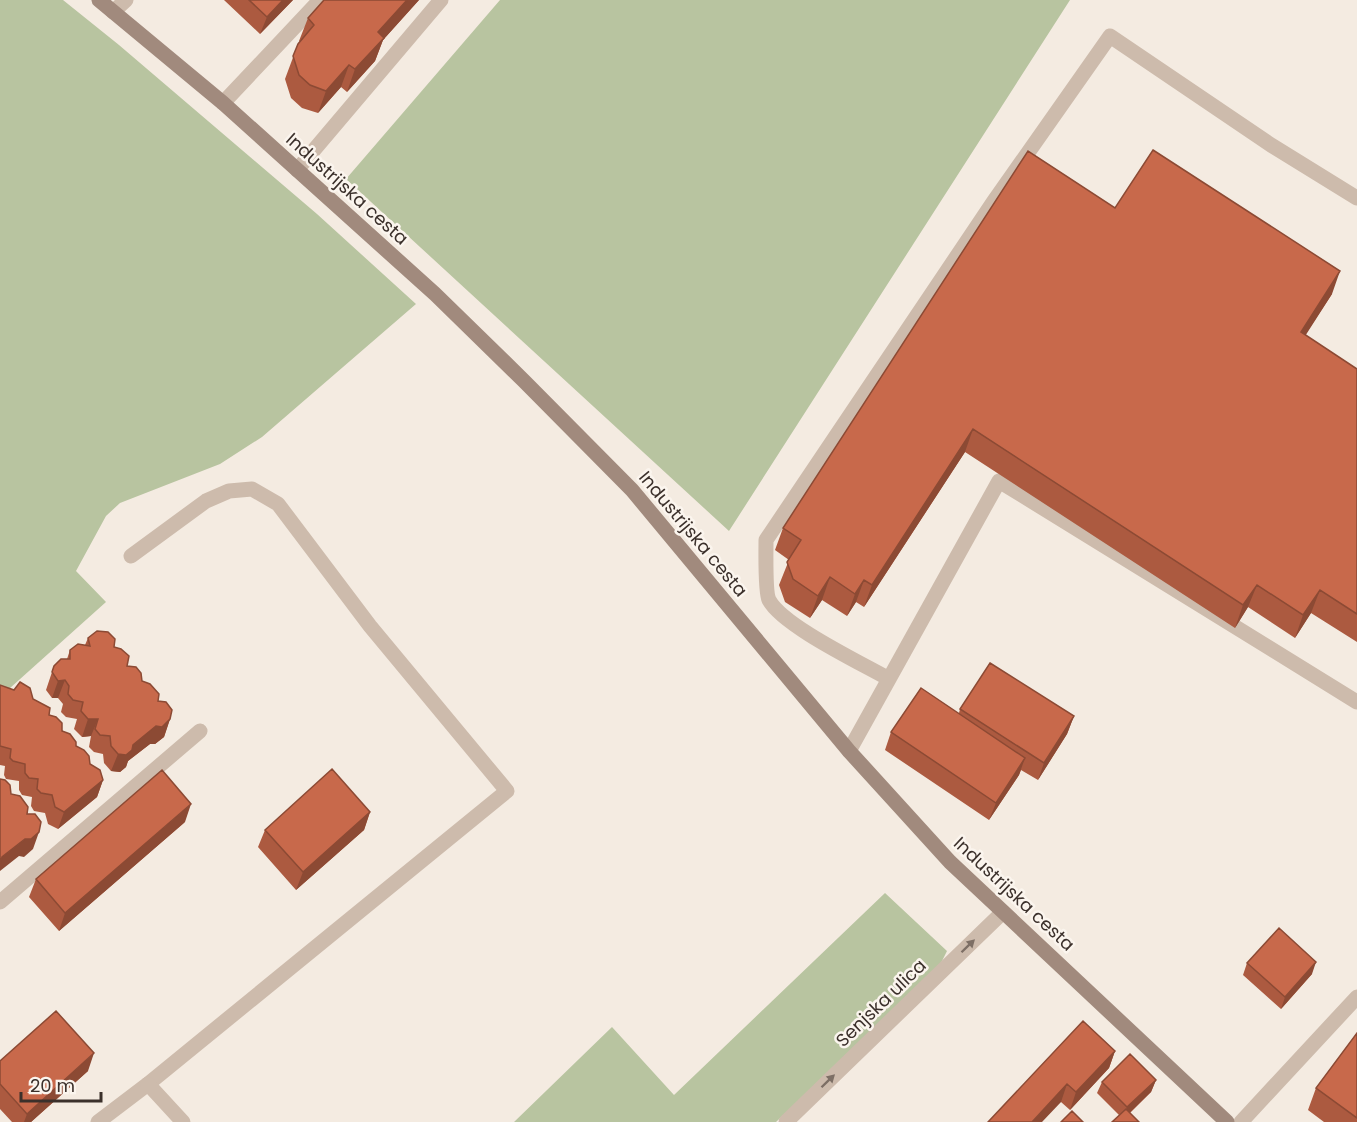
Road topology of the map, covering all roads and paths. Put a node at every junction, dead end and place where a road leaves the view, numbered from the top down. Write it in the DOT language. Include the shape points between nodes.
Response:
graph roads {
  1 [pos="99,0"];
  2 [pos="126,0"];
  3 [pos="320,0"];
  4 [pos="441,0"];
  5 [pos="113,12"];
  6 [pos="223,103"];
  7 [pos="297,170"];
  8 [pos="1357,198"];
  9 [pos="131,556"];
  10 [pos="889,679"];
  11 [pos="1357,702"];
  12 [pos="200,731"];
  13 [pos="849,751"];
  14 [pos="0,902"];
  15 [pos="1003,912"];
  16 [pos="1357,997"];
  17 [pos="148,1084"];
  18 [pos="98,1122"];
  19 [pos="183,1122"];
  20 [pos="786,1122"];
  21 [pos="1227,1122"];
  22 [pos="1241,1122"];
  1 -- 5 [label="street, Industrijska cesta"];
  2 -- 5 [label="street"];
  3 -- 6 [label="street"];
  4 -- 7 [label="street"];
  5 -- 6 [label="street, Industrijska cesta"];
  6 -- 7 [label="street, Industrijska cesta"];
  7 -- 13 [label="street, Industrijska cesta" via="435,294 632,490"];
  8 -- 10 [label="street" via="1110,36 766,540 768,598 779,614"];
  9 -- 17 [label="street" via="206,501 229,491 252,489 278,504 370,626 507,791"];
  10 -- 11 [label="street" via="999,481"];
  10 -- 13 [label="street"];
  12 -- 14 [label="street"];
  13 -- 15 [label="street, Industrijska cesta" via="950,862"];
  20 -- 15 [label="street, Senjska ulica, one-way"];
  15 -- 21 [label="street, Industrijska cesta"];
  16 -- 22 [label="street"];
  17 -- 18 [label="street"];
  17 -- 19 [label="street"];
}
